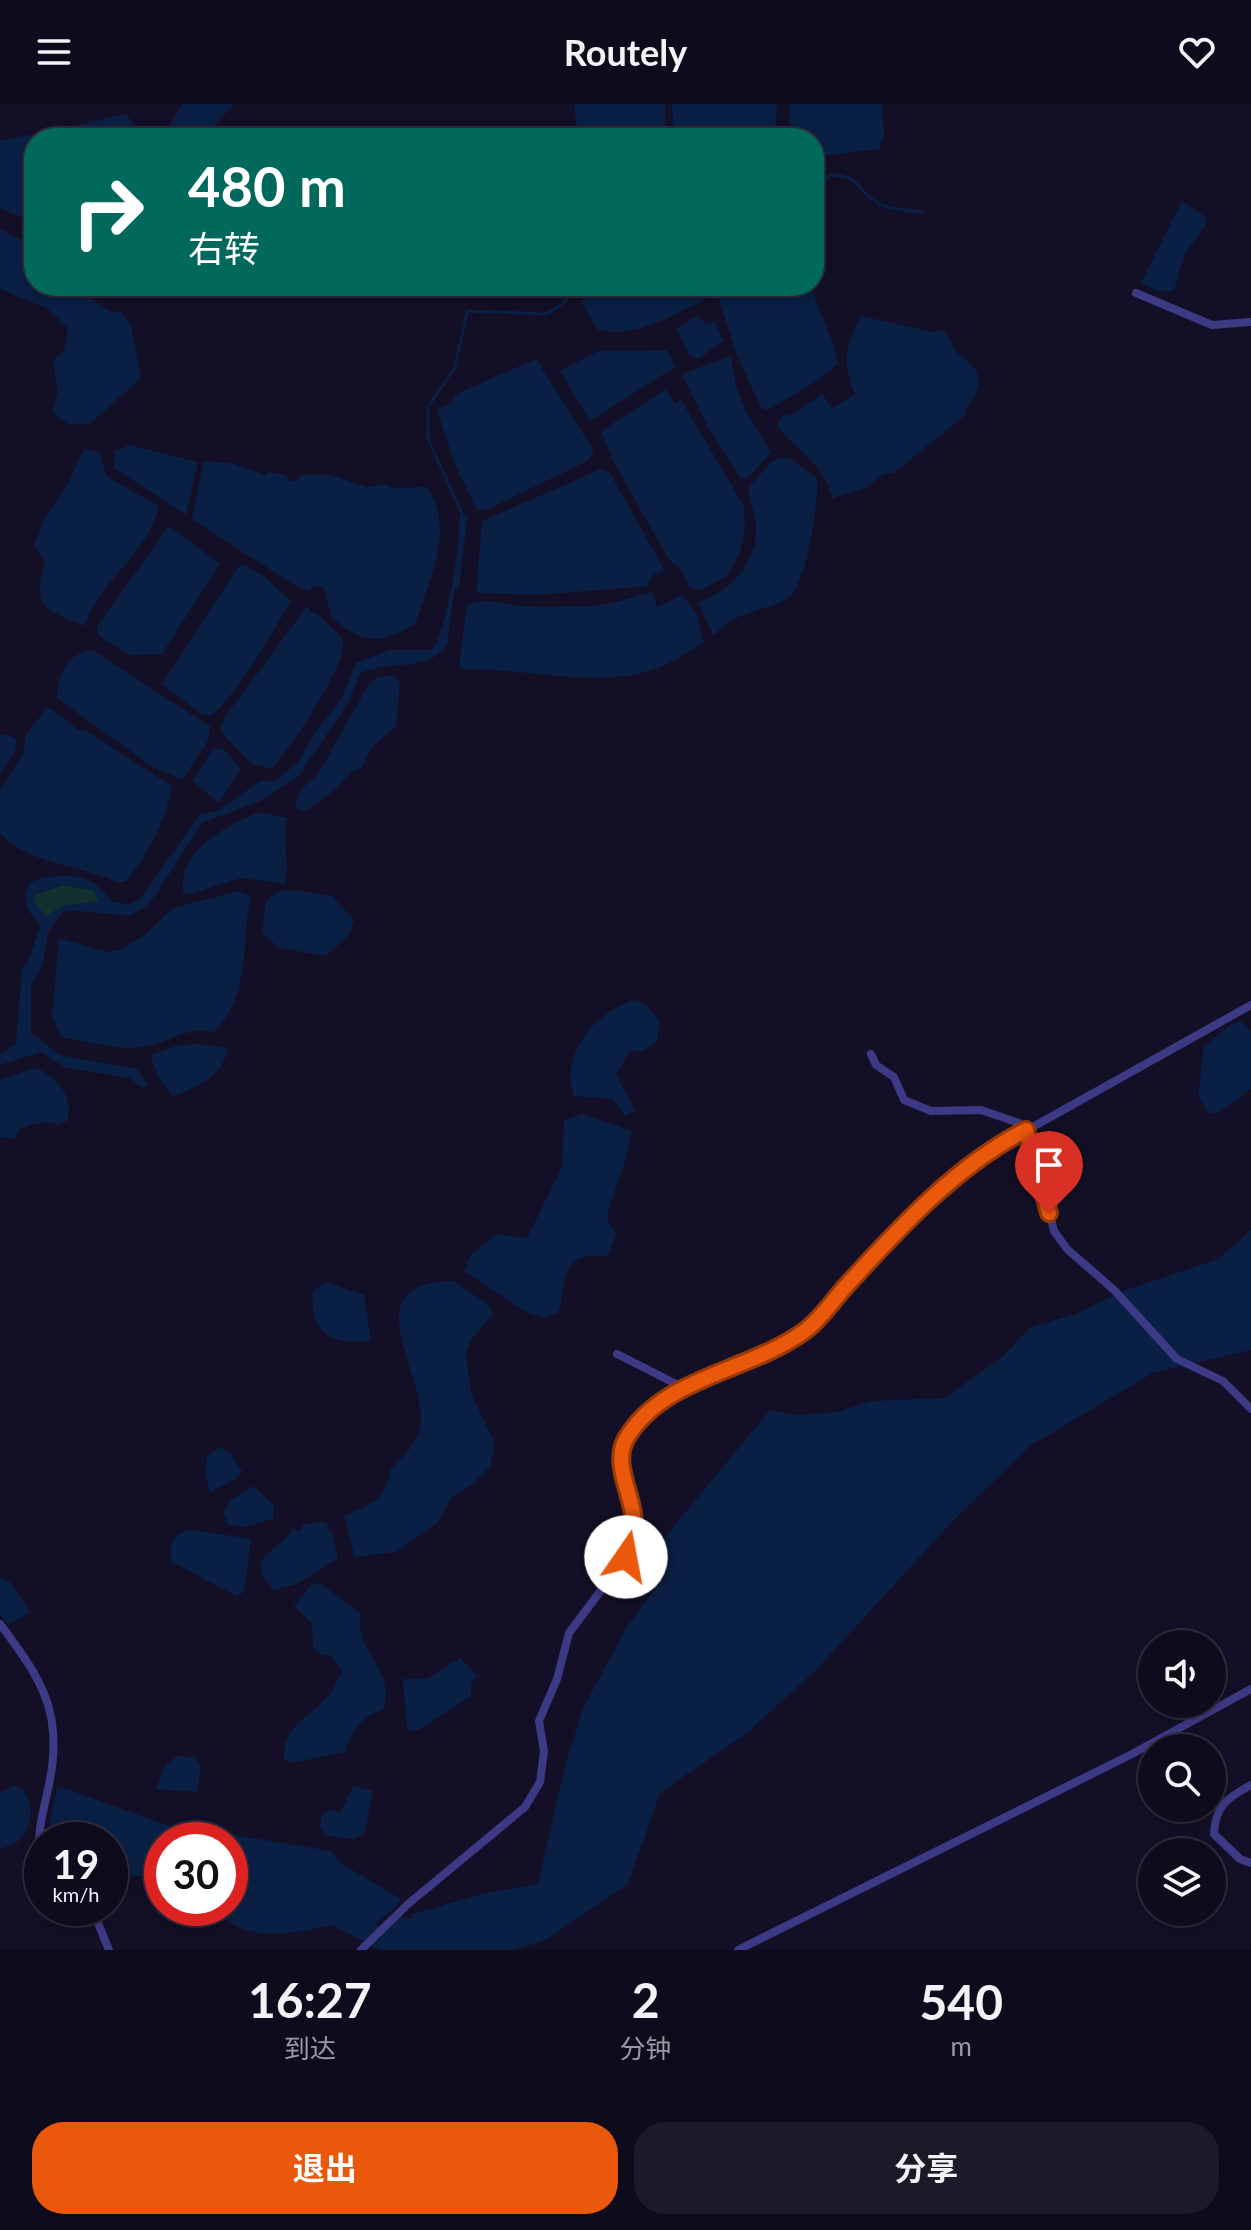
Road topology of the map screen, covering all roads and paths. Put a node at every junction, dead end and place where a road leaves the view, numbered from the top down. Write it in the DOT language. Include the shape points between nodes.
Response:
graph roads {
  1 [pos="1136,293"];
  2 [pos="1251,322"];
  3 [pos="1251,1005"];
  4 [pos="871,1054"];
  5 [pos="1026,1130"];
  6 [pos="617,1354"];
  7 [pos="686,1389"];
  8 [pos="1251,1409"];
  9 [pos="0,1624"];
  10 [pos="1251,1689"];
  11 [pos="1251,1785"];
  12 [pos="41,1822"];
  13 [pos="1251,1863"];
  14 [pos="99,1926"];
  15 [pos="109,1950"];
  16 [pos="361,1950"];
  17 [pos="738,1950"];
  1 -- 2 [label="street" via="1212,325"];
  3 -- 5 [label="street"];
  4 -- 5 [label="street" via="876,1065 894,1077 904,1100 931,1111 991,1113"];
  5 -- 7 [label="street" via="979,1157 808,1328 776,1349"];
  5 -- 8 [label="street" via="1054,1231 1067,1249 1114,1290 1177,1359 1223,1381"];
  6 -- 7 [label="street"];
  7 -- 16 [label="street" via="639,1418 624,1443 622,1471 635,1524 626,1557 569,1633 539,1721 544,1751 540,1782 525,1807"];
  9 -- 12 [label="street" via="45,1689 56,1740"];
  10 -- 17 [label="street"];
  11 -- 13 [label="street" via="1225,1799 1214,1816 1214,1834"];
  14 -- 15 [label="street"];
}
